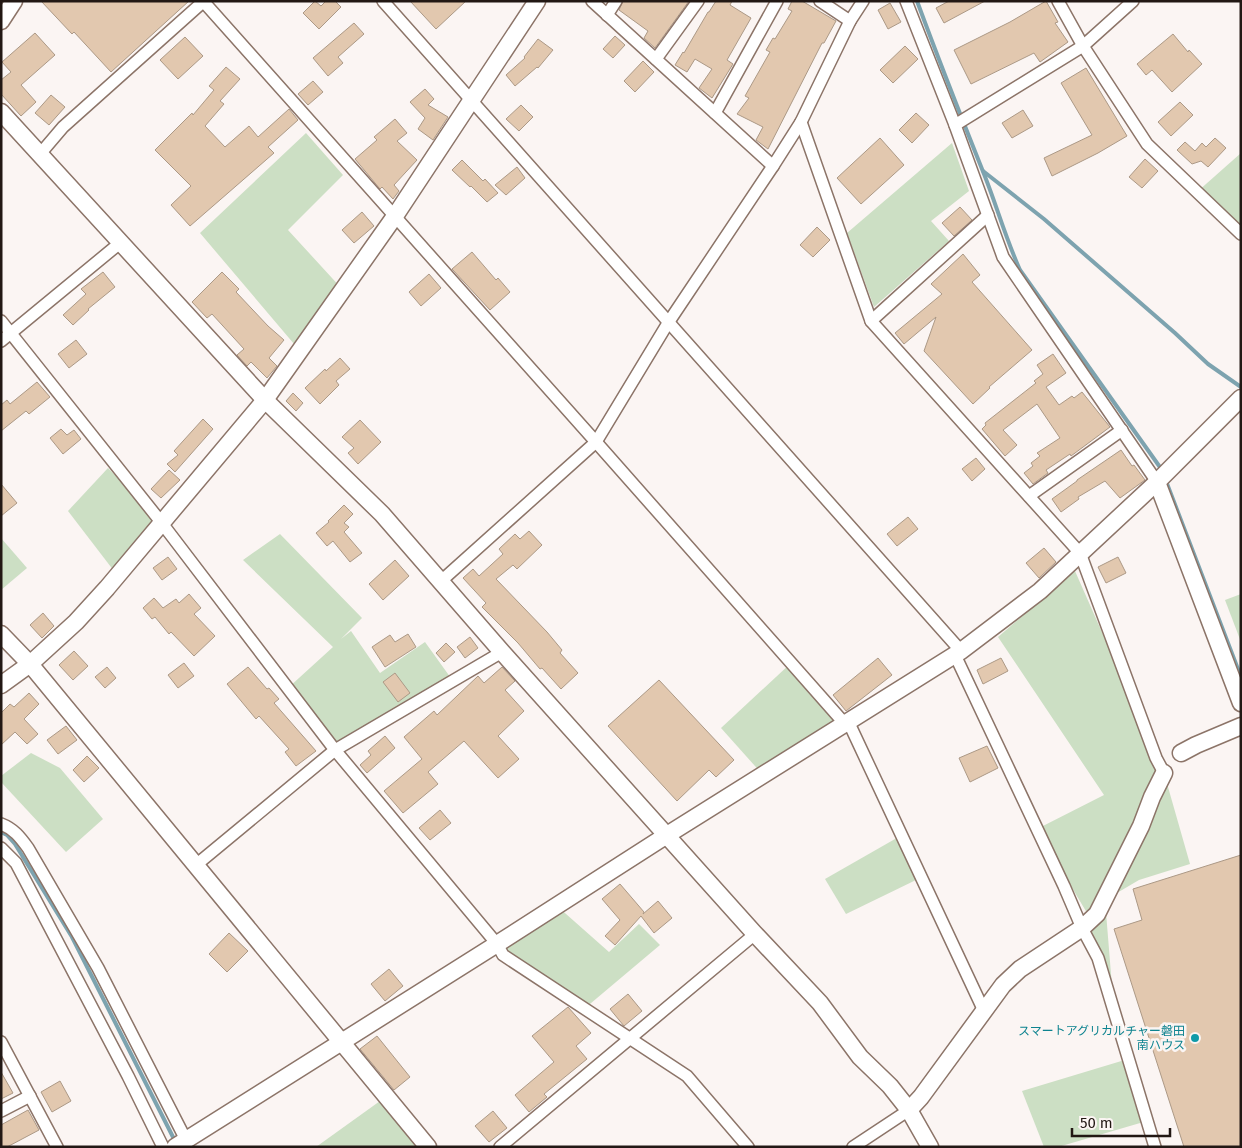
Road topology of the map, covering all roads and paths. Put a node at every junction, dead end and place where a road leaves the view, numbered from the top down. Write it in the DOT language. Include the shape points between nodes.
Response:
graph roads {
  1 [pos="14,1"];
  2 [pos="204,1"];
  3 [pos="383,1"];
  4 [pos="537,1"];
  5 [pos="592,1"];
  6 [pos="616,1"];
  7 [pos="698,1"];
  8 [pos="777,1"];
  9 [pos="820,1"];
  10 [pos="864,1"];
  11 [pos="906,1"];
  12 [pos="1058,1"];
  13 [pos="1133,1"];
  14 [pos="607,14"];
  15 [pos="1,21"];
  16 [pos="850,21"];
  17 [pos="1083,46"];
  18 [pos="656,59"];
  19 [pos="471,100"];
  20 [pos="1,112"];
  21 [pos="715,113"];
  22 [pos="801,122"];
  23 [pos="955,125"];
  24 [pos="40,154"];
  25 [pos="774,166"];
  26 [pos="988,215"];
  27 [pos="395,216"];
  28 [pos="1241,234"];
  29 [pos="120,243"];
  30 [pos="1,321"];
  31 [pos="871,321"];
  32 [pos="668,323"];
  33 [pos="12,333"];
  34 [pos="1,341"];
  35 [pos="1241,398"];
  36 [pos="265,400"];
  37 [pos="1122,430"];
  38 [pos="596,442"];
  39 [pos="1157,482"];
  40 [pos="1029,496"];
  41 [pos="161,522"];
  42 [pos="1080,553"];
  43 [pos="440,582"];
  44 [pos="1,634"];
  45 [pos="502,652"];
  46 [pos="958,653"];
  47 [pos="30,664"];
  48 [pos="1,685"];
  49 [pos="1241,704"];
  50 [pos="846,722"];
  51 [pos="1241,726"];
  52 [pos="335,750"];
  53 [pos="1181,753"];
  54 [pos="1164,774"];
  55 [pos="1,824"];
  56 [pos="667,835"];
  57 [pos="1,848"];
  58 [pos="196,865"];
  59 [pos="1082,928"];
  60 [pos="755,934"];
  61 [pos="497,944"];
  62 [pos="984,1011"];
  63 [pos="629,1039"];
  64 [pos="341,1041"];
  65 [pos="1,1042"];
  66 [pos="30,1096"];
  67 [pos="909,1110"];
  68 [pos="1,1111"];
  69 [pos="180,1143"];
  70 [pos="57,1147"];
  71 [pos="163,1147"];
  72 [pos="428,1147"];
  73 [pos="500,1147"];
  74 [pos="748,1147"];
  75 [pos="853,1147"];
  76 [pos="930,1147"];
  77 [pos="1155,1147"];
  1 -- 15 [label="street"];
  2 -- 24 [label="street" via="63,127"];
  2 -- 27 [label="street"];
  3 -- 19 [label="street"];
  4 -- 19 [label="street"];
  5 -- 14 [label="street"];
  6 -- 14 [label="street"];
  7 -- 18 [label="street"];
  8 -- 21 [label="street"];
  9 -- 16 [label="street"];
  10 -- 16 [label="street"];
  11 -- 23 [label="street"];
  12 -- 17 [label="street"];
  13 -- 17 [label="street"];
  14 -- 18 [label="street"];
  16 -- 22 [label="street"];
  17 -- 23 [label="street"];
  17 -- 28 [label="street" via="1147,144"];
  18 -- 21 [label="street"];
  19 -- 27 [label="street"];
  19 -- 32 [label="street"];
  20 -- 24 [label="street"];
  21 -- 25 [label="street"];
  22 -- 25 [label="street"];
  22 -- 31 [label="street"];
  23 -- 26 [label="street"];
  24 -- 29 [label="street"];
  25 -- 32 [label="street"];
  26 -- 31 [label="street"];
  26 -- 37 [label="street" via="1003,257"];
  27 -- 36 [label="street"];
  27 -- 38 [label="street"];
  29 -- 33 [label="street"];
  29 -- 36 [label="street"];
  30 -- 33 [label="street"];
  31 -- 40 [label="street"];
  32 -- 38 [label="street"];
  32 -- 46 [label="street"];
  33 -- 34 [label="street"];
  33 -- 41 [label="street"];
  35 -- 39 [label="street"];
  36 -- 41 [label="street"];
  36 -- 43 [label="street" via="382,514"];
  37 -- 39 [label="street"];
  37 -- 40 [label="street"];
  38 -- 43 [label="street"];
  38 -- 50 [label="street"];
  39 -- 42 [label="street"];
  39 -- 49 [label="street"];
  40 -- 42 [label="street"];
  41 -- 47 [label="street" via="76,622"];
  41 -- 52 [label="street"];
  42 -- 46 [label="street" via="1040,591"];
  42 -- 54 [label="street"];
  43 -- 45 [label="street"];
  44 -- 47 [label="street"];
  45 -- 52 [label="street"];
  45 -- 56 [label="street"];
  46 -- 50 [label="street"];
  46 -- 59 [label="street"];
  47 -- 48 [label="street"];
  47 -- 58 [label="street"];
  50 -- 56 [label="street"];
  50 -- 62 [label="street"];
  51 -- 53 [label="street"];
  52 -- 58 [label="street"];
  52 -- 61 [label="street"];
  54 -- 59 [label="street" via="1098,914"];
  55 -- 69 [label="street" via="18,835 98,968"];
  56 -- 60 [label="street"];
  56 -- 61 [label="street"];
  57 -- 71 [label="street" via="16,863"];
  58 -- 64 [label="street"];
  59 -- 62 [label="street" via="1020,969"];
  59 -- 77 [label="street" via="1098,958"];
  60 -- 63 [label="street"];
  60 -- 67 [label="street" via="820,1003 860,1057"];
  61 -- 63 [label="street" via="503,955"];
  61 -- 64 [label="street"];
  62 -- 67 [label="street"];
  63 -- 73 [label="street"];
  63 -- 74 [label="street" via="687,1076"];
  64 -- 69 [label="street"];
  64 -- 72 [label="street"];
  65 -- 66 [label="street"];
  66 -- 68 [label="street"];
  66 -- 70 [label="street"];
  67 -- 75 [label="street"];
  67 -- 76 [label="street"];
}
